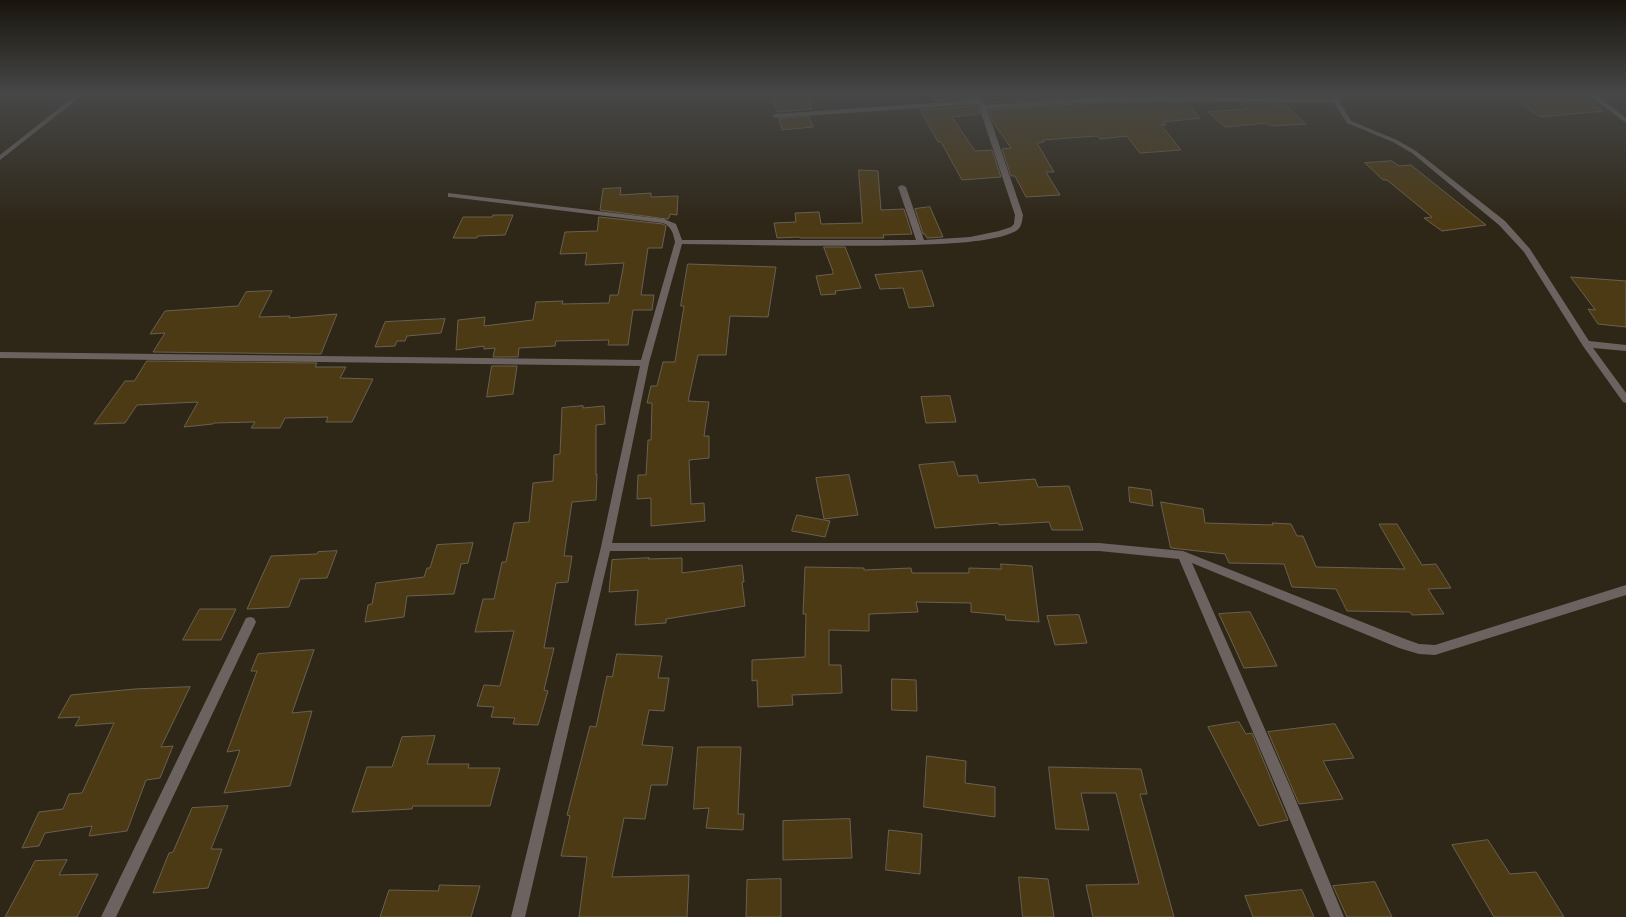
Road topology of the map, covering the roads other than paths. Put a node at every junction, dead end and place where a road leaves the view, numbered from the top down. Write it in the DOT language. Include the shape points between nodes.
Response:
graph roads {
  1 [pos="27,137"];
  2 [pos="992,137"];
  3 [pos="1384,137"];
  4 [pos="0,158"];
  5 [pos="902,187"];
  6 [pos="451,195"];
  7 [pos="679,242"];
  8 [pos="921,242"];
  9 [pos="1586,344"];
  10 [pos="1626,348"];
  11 [pos="0,355"];
  12 [pos="644,363"];
  13 [pos="1626,400"];
  14 [pos="606,547"];
  15 [pos="1183,555"];
  16 [pos="1626,590"];
  17 [pos="250,622"];
  18 [pos="108,917"];
  19 [pos="518,917"];
  20 [pos="1337,917"];
  1 -- 4 [label="street"];
  2 -- 8 [label="street" via="1019,215 1018,225 1009,231 972,238"];
  3 -- 9 [label="street" via="1414,152 1502,224 1527,251"];
  5 -- 8 [label="street"];
  6 -- 7 [label="street" via="671,222 675,226"];
  7 -- 8 [label="street"];
  7 -- 12 [label="street"];
  9 -- 10 [label="street"];
  9 -- 13 [label="street"];
  11 -- 12 [label="street"];
  12 -- 14 [label="street"];
  14 -- 15 [label="street" via="1099,547"];
  14 -- 19 [label="street"];
  15 -- 16 [label="street" via="1420,650 1434,650"];
  15 -- 20 [label="street"];
  17 -- 18 [label="street"];
}
